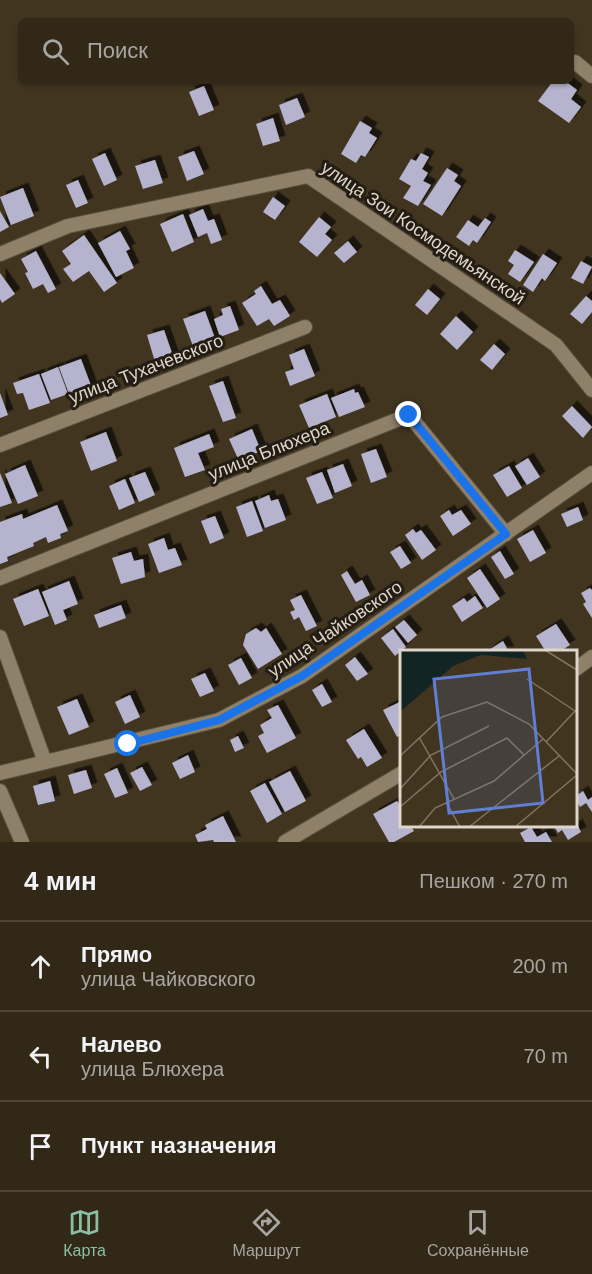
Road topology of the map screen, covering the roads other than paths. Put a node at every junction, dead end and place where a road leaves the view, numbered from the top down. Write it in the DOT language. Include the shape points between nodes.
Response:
graph roads {
  1 [pos="575,63"];
  2 [pos="592,76"];
  3 [pos="0,254"];
  4 [pos="305,327"];
  5 [pos="592,390"];
  6 [pos="0,444"];
  7 [pos="592,473"];
  8 [pos="506,534"];
  9 [pos="0,578"];
  10 [pos="0,637"];
  11 [pos="592,657"];
  12 [pos="577,668"];
  13 [pos="45,762"];
  14 [pos="0,773"];
  15 [pos="400,774"];
  16 [pos="0,791"];
  17 [pos="22,842"];
  18 [pos="285,842"];
  1 -- 2 [label="street"];
  3 -- 5 [label="street, улица Зои Космодемьянской" via="68,226 308,176 556,345"];
  4 -- 6 [label="street, улица Тухачевского"];
  7 -- 8 [label="street, улица Чайковского"];
  8 -- 9 [label="street, улица Блюхера" via="409,415"];
  8 -- 13 [label="street, улица Чайковского" via="302,676 219,720"];
  10 -- 13 [label="street"];
  11 -- 12 [label="street"];
  13 -- 14 [label="street, улица Чайковского"];
  15 -- 18 [label="street"];
  16 -- 17 [label="street"];
}
